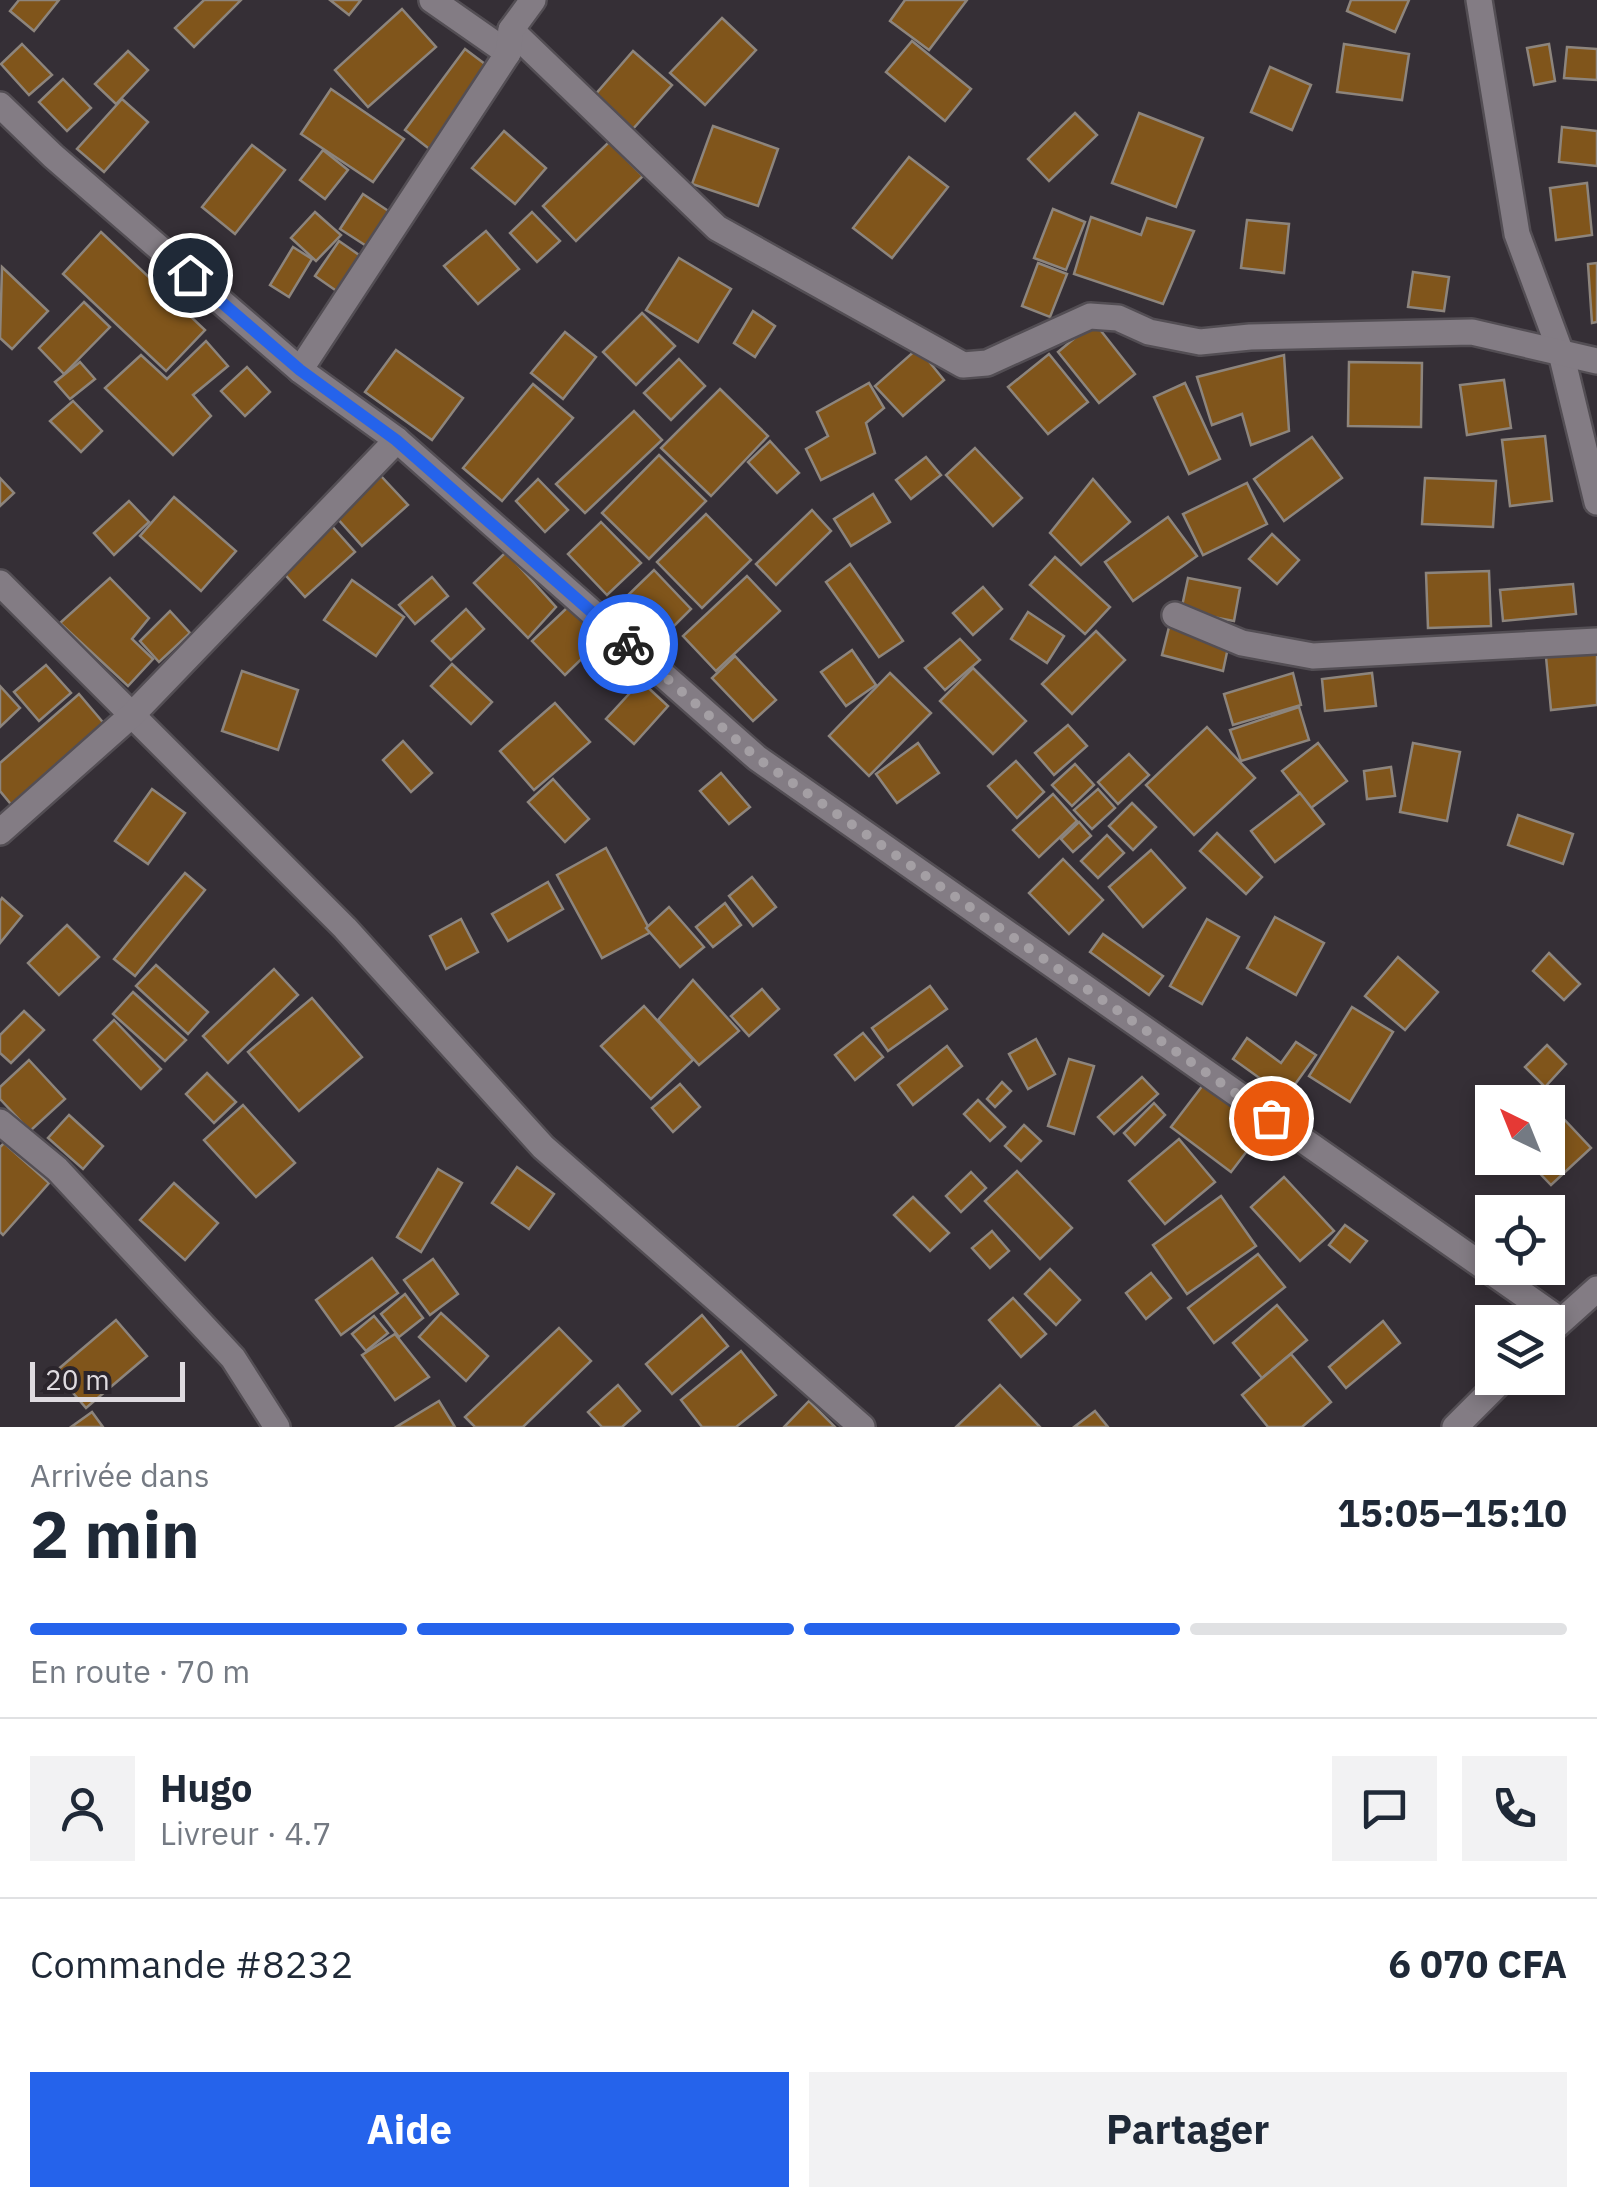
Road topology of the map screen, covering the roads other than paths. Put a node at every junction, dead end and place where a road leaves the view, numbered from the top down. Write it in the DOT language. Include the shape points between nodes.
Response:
graph roads {
  1 [pos="432,0"];
  2 [pos="533,0"];
  3 [pos="1479,0"];
  4 [pos="510,42"];
  5 [pos="0,105"];
  6 [pos="1561,353"];
  7 [pos="1597,361"];
  8 [pos="300,370"];
  9 [pos="396,440"];
  10 [pos="1597,502"];
  11 [pos="0,584"];
  12 [pos="1175,615"];
  13 [pos="1597,640"];
  14 [pos="133,714"];
  15 [pos="0,832"];
  16 [pos="0,1122"];
  17 [pos="1597,1289"];
  18 [pos="1525,1305"];
  19 [pos="1565,1317"];
  20 [pos="1487,1395"];
  21 [pos="277,1427"];
  22 [pos="862,1427"];
  23 [pos="1456,1427"];
  1 -- 4 [label="street"];
  2 -- 4 [label="street"];
  3 -- 6 [label="street" via="1517,234"];
  4 -- 6 [label="street" via="717,228 963,365 987,362 1090,316 1200,342 1472,332"];
  4 -- 8 [label="street"];
  5 -- 8 [label="street"];
  6 -- 7 [label="street"];
  6 -- 10 [label="street"];
  8 -- 9 [label="street"];
  9 -- 14 [label="street"];
  9 -- 18 [label="street" via="757,758"];
  11 -- 14 [label="street"];
  12 -- 13 [label="street" via="1242,643 1312,656"];
  14 -- 15 [label="street"];
  14 -- 22 [label="street" via="345,928 544,1146"];
  16 -- 21 [label="street" via="57,1169 233,1358"];
  17 -- 19 [label="street"];
  20 -- 23 [label="street"];
}
